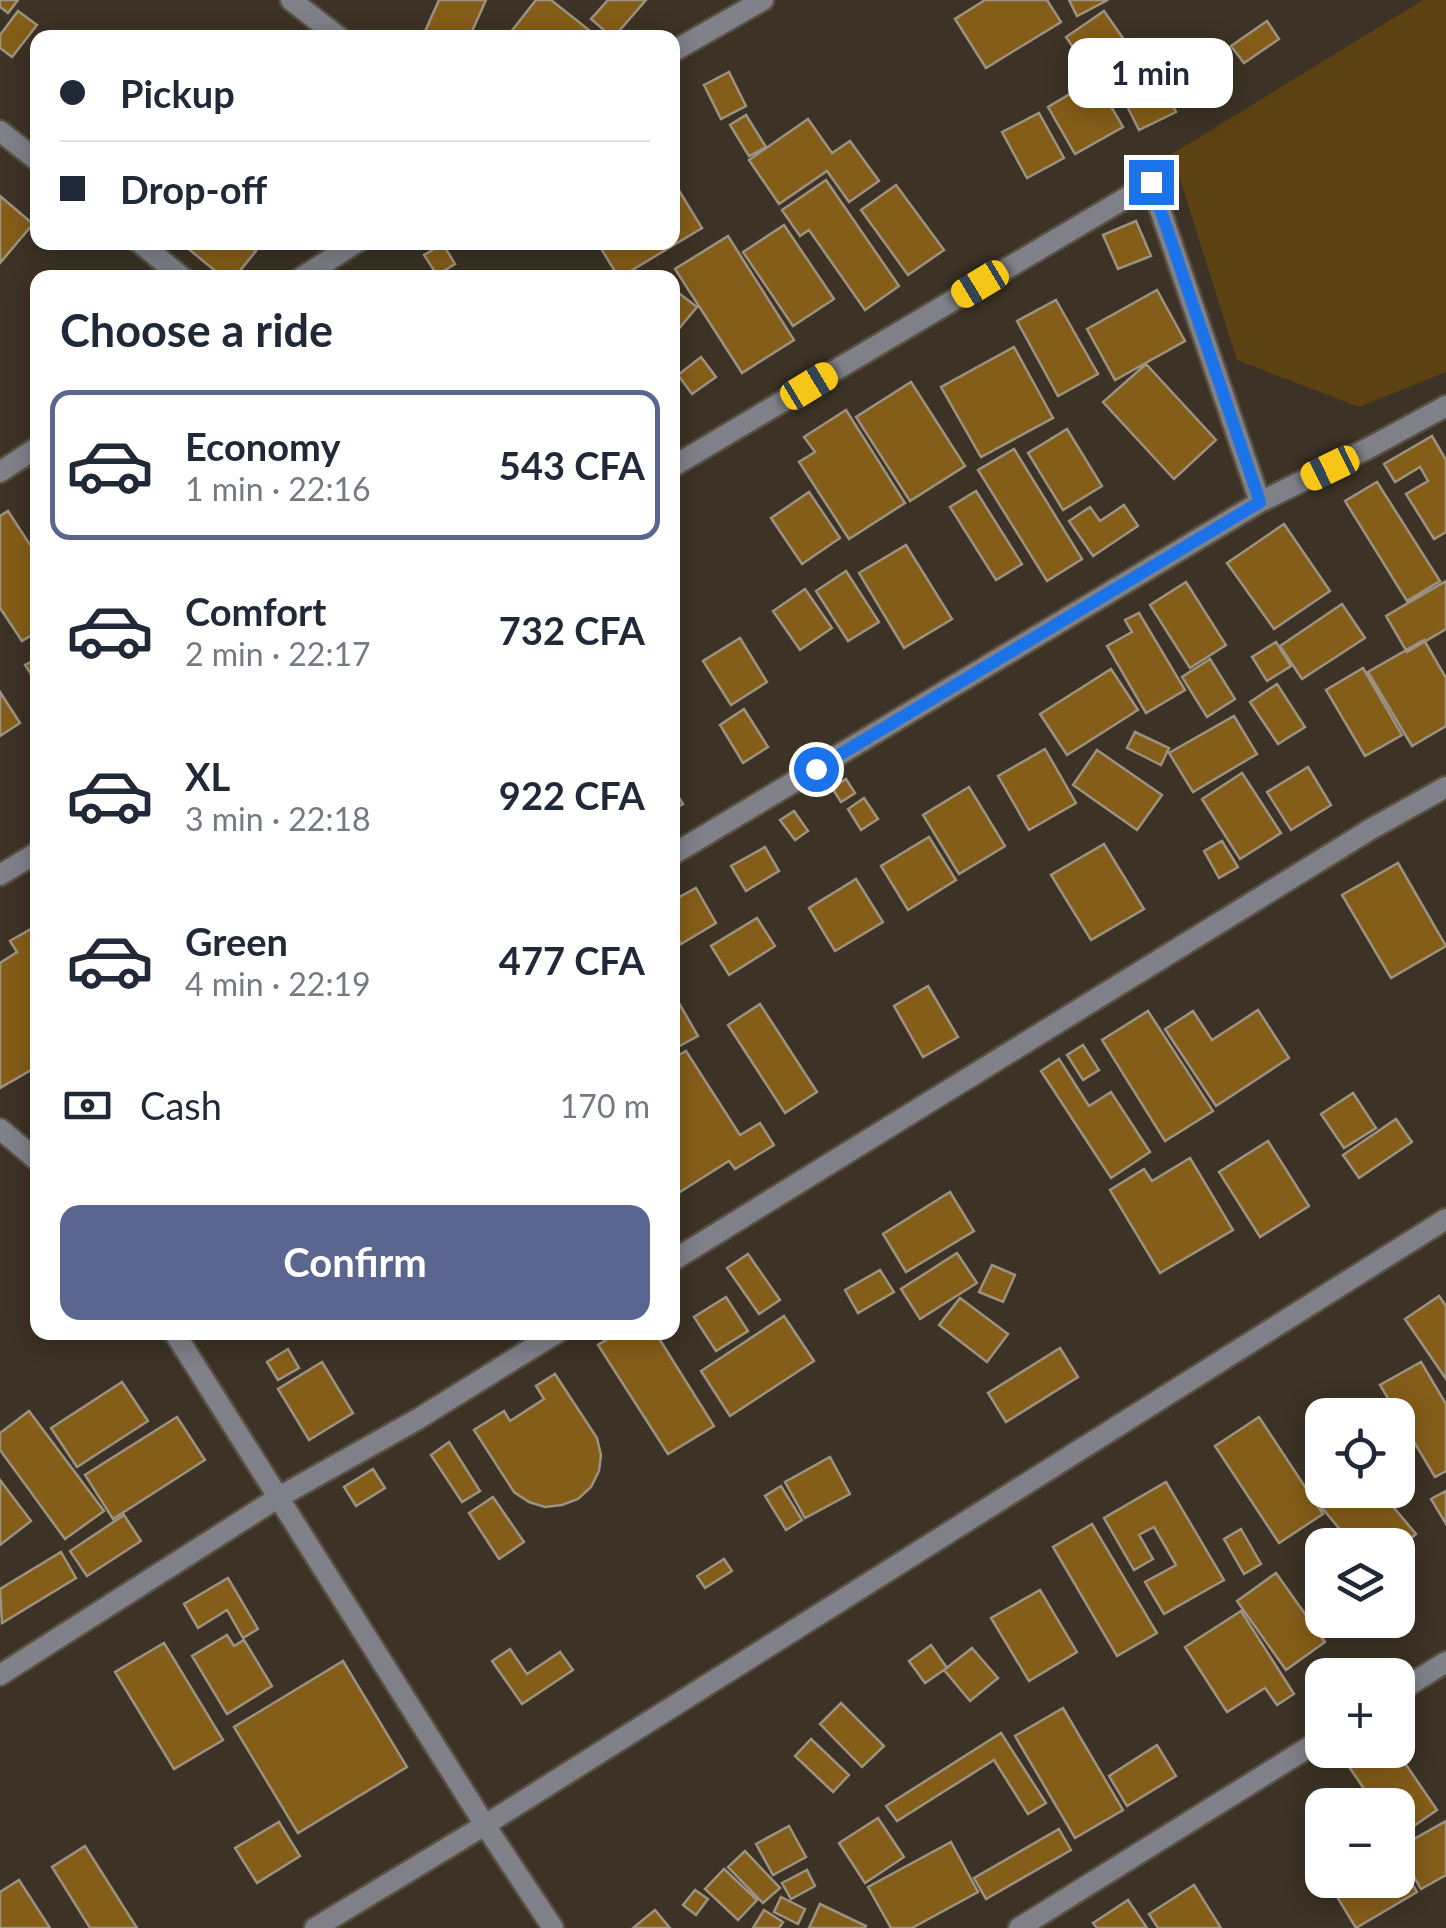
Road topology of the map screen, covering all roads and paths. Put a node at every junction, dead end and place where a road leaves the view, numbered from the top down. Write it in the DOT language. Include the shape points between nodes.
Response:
graph roads {
  1 [pos="292,0"];
  2 [pos="763,0"];
  3 [pos="330,30"];
  4 [pos="680,47"];
  5 [pos="0,131"];
  6 [pos="30,155"];
  7 [pos="150,250"];
  8 [pos="345,250"];
  9 [pos="173,270"];
  10 [pos="313,270"];
  11 [pos="1446,406"];
  12 [pos="30,453"];
  13 [pos="680,462"];
  14 [pos="0,472"];
  15 [pos="1260,502"];
  16 [pos="1446,787"];
  17 [pos="680,850"];
  18 [pos="30,857"];
  19 [pos="0,875"];
  20 [pos="0,1129"];
  21 [pos="30,1155"];
  22 [pos="1446,1219"];
  23 [pos="680,1257"];
  24 [pos="179,1340"];
  25 [pos="545,1340"];
  26 [pos="280,1497"];
  27 [pos="1446,1662"];
  28 [pos="0,1675"];
  29 [pos="1415,1681"];
  30 [pos="1305,1750"];
  31 [pos="485,1825"];
  32 [pos="315,1928"];
  33 [pos="553,1928"];
  34 [pos="1019,1928"];
  1 -- 3 [label="street"];
  2 -- 4 [label="street"];
  5 -- 6 [label="street"];
  7 -- 9 [label="street"];
  8 -- 10 [label="street"];
  11 -- 15 [label="street"];
  12 -- 14 [label="street"];
  13 -- 15 [label="street" via="1151,182"];
  15 -- 17 [label="street"];
  16 -- 23 [label="street"];
  18 -- 19 [label="street"];
  20 -- 21 [label="street"];
  22 -- 31 [label="street"];
  24 -- 26 [label="street"];
  25 -- 26 [label="street"];
  26 -- 28 [label="street"];
  26 -- 31 [label="street"];
  27 -- 29 [label="street"];
  30 -- 34 [label="street"];
  31 -- 32 [label="street"];
  31 -- 33 [label="street"];
}
